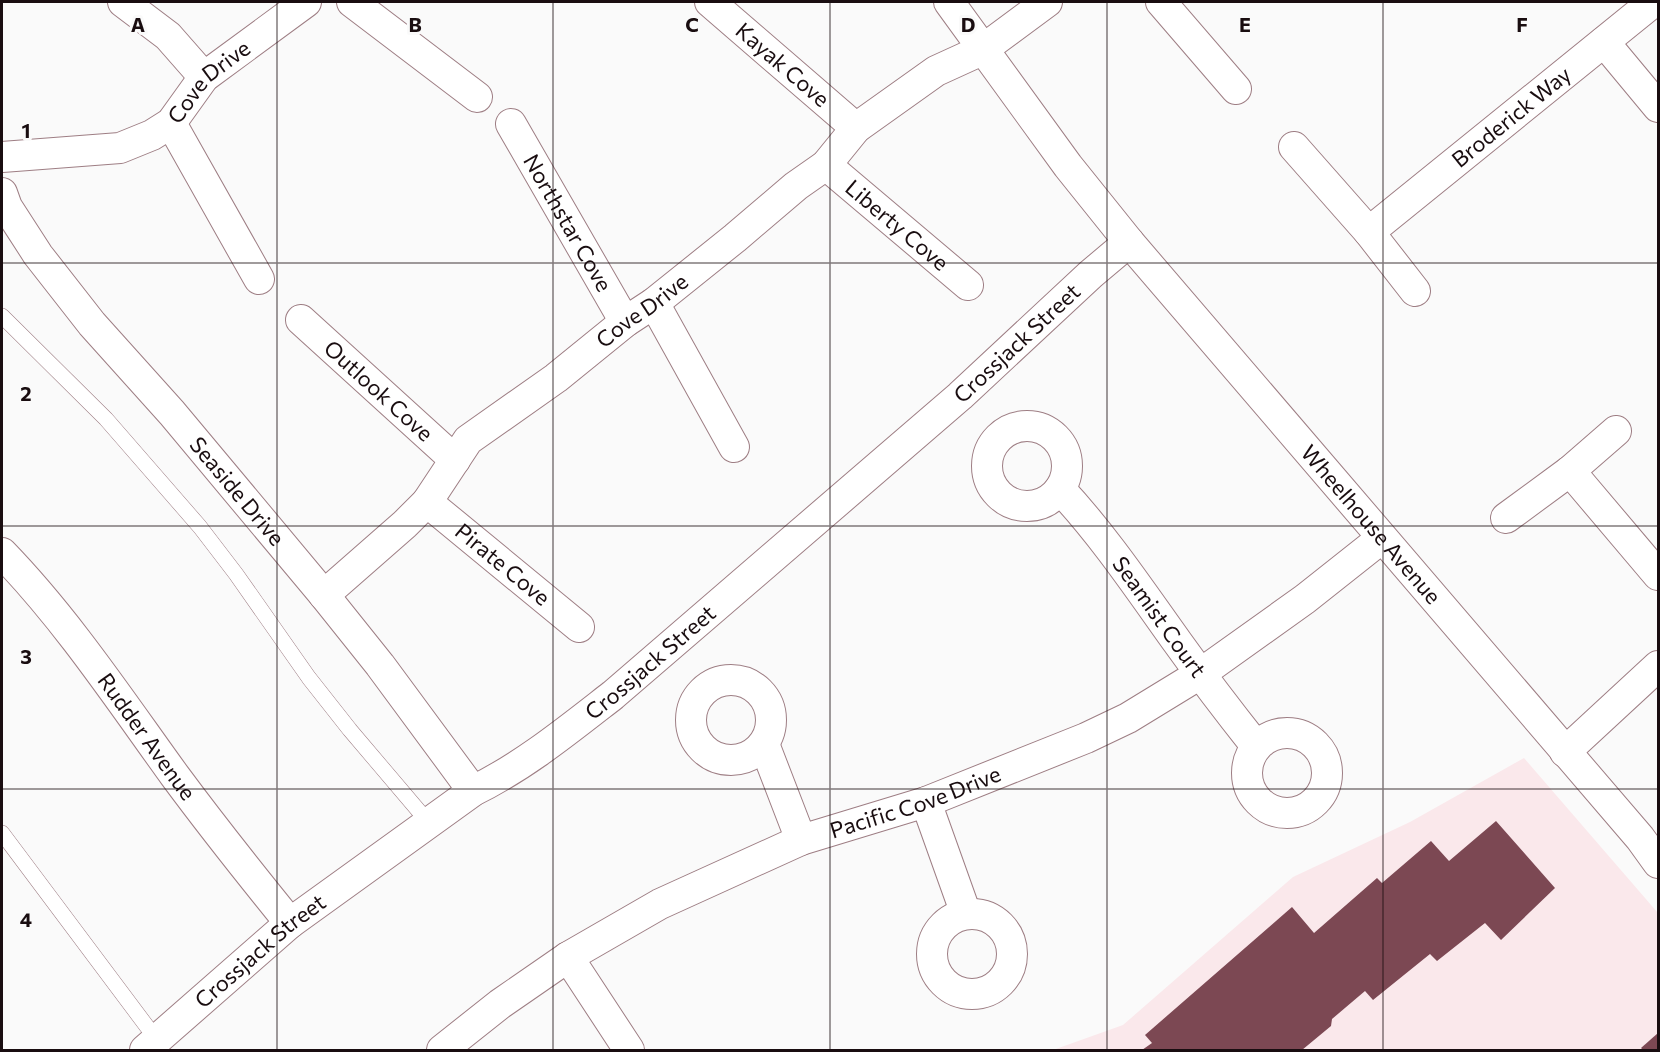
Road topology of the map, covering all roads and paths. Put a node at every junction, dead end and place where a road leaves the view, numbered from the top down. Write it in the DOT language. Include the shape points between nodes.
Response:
graph roads {
  1 [pos="123,2"];
  2 [pos="306,2"];
  3 [pos="352,2"];
  4 [pos="710,2"];
  5 [pos="949,2"];
  6 [pos="1047,2"];
  7 [pos="1161,2"];
  8 [pos="1653,2"];
  9 [pos="1604,42"];
  10 [pos="982,50"];
  11 [pos="204,77"];
  12 [pos="1236,89"];
  13 [pos="477,97"];
  14 [pos="1659,106"];
  15 [pos="171,123"];
  16 [pos="511,124"];
  17 [pos="856,128"];
  18 [pos="1294,147"];
  19 [pos="2,157"];
  20 [pos="826,165"];
  21 [pos="2,193"];
  22 [pos="1369,232"];
  23 [pos="1129,242"];
  24 [pos="259,279"];
  25 [pos="968,285"];
  26 [pos="1415,291"];
  27 [pos="654,303"];
  28 [pos="2,316"];
  29 [pos="301,320"];
  30 [pos="625,322"];
  31 [pos="1616,431"];
  32 [pos="735,447"];
  33 [pos="455,460"];
  34 [pos="1570,471"];
  35 [pos="1060,489"];
  36 [pos="427,502"];
  37 [pos="1506,518"];
  38 [pos="1382,538"];
  39 [pos="2,553"];
  40 [pos="1659,575"];
  41 [pos="324,595"];
  42 [pos="579,627"];
  43 [pos="1659,666"];
  44 [pos="1200,674"];
  45 [pos="764,744"];
  46 [pos="1256,746"];
  47 [pos="1565,752"];
  48 [pos="473,791"];
  49 [pos="926,802"];
  50 [pos="429,823"];
  51 [pos="2,833"];
  52 [pos="801,840"];
  53 [pos="1659,863"];
  54 [pos="966,914"];
  55 [pos="290,923"];
  56 [pos="568,957"];
  57 [pos="151,1045"];
  58 [pos="442,1050"];
  59 [pos="629,1050"];
  1 -- 11 [label="street" via="168,36"];
  2 -- 11 [label="street, Cove Drive"];
  3 -- 13 [label="street"];
  4 -- 17 [label="street, Kayak Cove"];
  5 -- 10 [label="street"];
  6 -- 10 [label="street, Cove Drive"];
  7 -- 12 [label="street"];
  8 -- 9 [label="street, Broderick Way"];
  9 -- 14 [label="street"];
  9 -- 22 [label="street, Broderick Way"];
  10 -- 17 [label="street, Cove Drive" via="936,71"];
  10 -- 23 [label="street, Wheelhouse Avenue"];
  11 -- 15 [label="street, Cove Drive"];
  15 -- 19 [label="street, Cove Drive" via="120,148"];
  15 -- 24 [label="street"];
  16 -- 30 [label="street, Northstar Cove"];
  17 -- 20 [label="street, Cove Drive"];
  18 -- 22 [label="street"];
  20 -- 25 [label="street, Liberty Cove"];
  20 -- 27 [label="street, Cove Drive"];
  21 -- 41 [label="street, Seaside Drive" via="38,255 92,324"];
  22 -- 26 [label="street"];
  23 -- 38 [label="street, Wheelhouse Avenue"];
  23 -- 48 [label="street, Crossjack Street" via="960,396 613,695 559,738"];
  27 -- 30 [label="street, Cove Drive"];
  27 -- 32 [label="street"];
  28 -- 50 [label="lane" via="106,419 200,527 309,678"];
  29 -- 33 [label="street, Outlook Cove"];
  30 -- 33 [label="street, Cove Drive" via="556,378 468,440"];
  31 -- 34 [label="street"];
  33 -- 36 [label="street, Cove Drive"];
  34 -- 37 [label="street"];
  34 -- 40 [label="street"];
  35 -- 44 [label="street, Seamist Court" via="1125,569"];
  36 -- 41 [label="street, Cove Drive"];
  36 -- 42 [label="street, Pirate Cove"];
  38 -- 44 [label="street, Pacific Cove Drive"];
  38 -- 47 [label="street, Wheelhouse Avenue"];
  39 -- 55 [label="street, Rudder Avenue" via="105,676 176,777"];
  41 -- 48 [label="street, Seaside Drive"];
  43 -- 47 [label="street"];
  44 -- 46 [label="street, Seamist Court"];
  44 -- 49 [label="street, Pacific Cove Drive" via="1128,718 1086,738"];
  45 -- 52 [label="street"];
  47 -- 53 [label="street, Wheelhouse Avenue"];
  48 -- 50 [label="street, Crossjack Street"];
  49 -- 52 [label="street, Pacific Cove Drive"];
  49 -- 54 [label="street"];
  50 -- 55 [label="street, Crossjack Street"];
  51 -- 57 [label="lane"];
  52 -- 56 [label="street, Pacific Cove Drive" via="660,904"];
  55 -- 57 [label="street, Crossjack Street"];
  56 -- 58 [label="street, Pacific Cove Drive"];
  56 -- 59 [label="street"];
}
